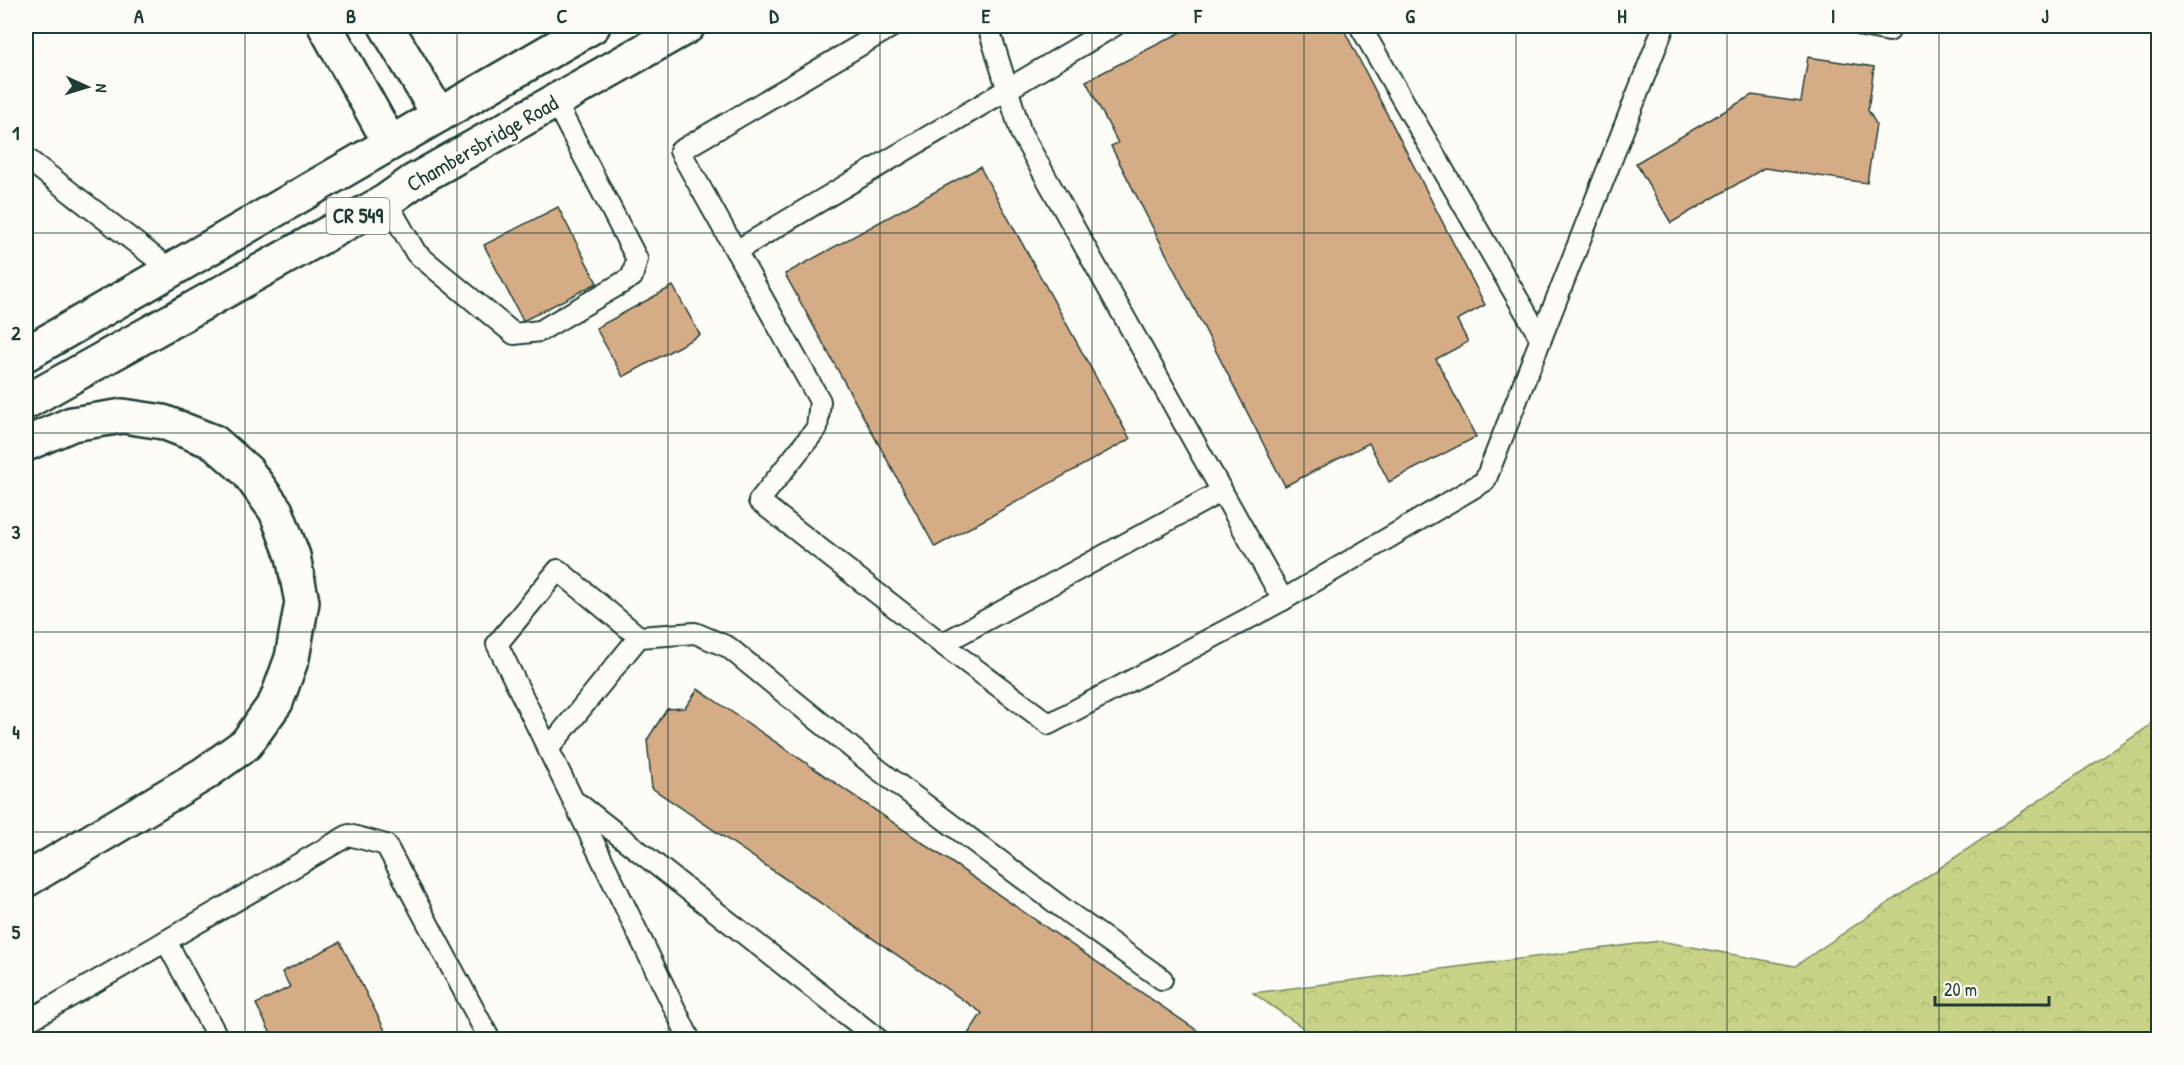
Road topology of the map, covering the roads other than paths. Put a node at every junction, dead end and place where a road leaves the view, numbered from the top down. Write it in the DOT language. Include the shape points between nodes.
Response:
graph roads {
  1 [pos="325,26"];
  2 [pos="386,26"];
  3 [pos="593,26"];
  4 [pos="688,26"];
  5 [pos="892,26"];
  6 [pos="988,26"];
  7 [pos="1114,26"];
  8 [pos="1360,26"];
  9 [pos="1664,26"];
  10 [pos="1863,26"];
  11 [pos="1889,31"];
  12 [pos="1007,88"];
  13 [pos="555,101"];
  14 [pos="438,115"];
  15 [pos="390,143"];
  16 [pos="26,158"];
  17 [pos="386,201"];
  18 [pos="736,251"];
  19 [pos="171,270"];
  20 [pos="1541,339"];
  21 [pos="26,354"];
  22 [pos="26,402"];
  23 [pos="26,444"];
  24 [pos="1222,492"];
  25 [pos="1283,600"];
  26 [pos="639,637"];
  27 [pos="942,644"];
  28 [pos="549,747"];
  29 [pos="575,801"];
  30 [pos="26,880"];
  31 [pos="166,941"];
  32 [pos="1162,979"];
  33 [pos="26,1022"];
  34 [pos="219,1040"];
  35 [pos="490,1040"];
  36 [pos="690,1040"];
  37 [pos="879,1040"];
  1 -- 15 [label="main road"];
  2 -- 14 [label="main road"];
  3 -- 14 [label="main road, Chambersbridge Road / CR 549"];
  4 -- 13 [label="main road, Chambersbridge Road / CR 549"];
  5 -- 18 [label="lane" via="680,151"];
  6 -- 12 [label="lane"];
  7 -- 12 [label="lane"];
  8 -- 20 [label="lane"];
  9 -- 20 [label="lane"];
  10 -- 11 [label="lane"];
  12 -- 18 [label="lane"];
  12 -- 24 [label="lane" via="1020,133"];
  13 -- 17 [label="main road, Chambersbridge Road / CR 549"];
  13 -- 17 [label="lane" via="637,260 632,277 540,331 514,334 416,253"];
  14 -- 15 [label="main road, Chambersbridge Road / CR 549"];
  15 -- 19 [label="main road, Chambersbridge Road / CR 549"];
  16 -- 19 [label="lane"];
  17 -- 22 [label="main road, Chambersbridge Road / CR 549"];
  18 -- 27 [label="lane" via="820,401 817,428 759,501"];
  19 -- 21 [label="main road, Chambersbridge Road / CR 549"];
  20 -- 25 [label="lane" via="1485,481"];
  23 -- 30 [label="main road" via="72,424 123,416 163,422 214,442 247,471 276,511 293,555 302,602 292,658 276,702 246,744 204,774"];
  24 -- 25 [label="lane"];
  24 -- 27 [label="lane"];
  25 -- 27 [label="lane" via="1049,724"];
  26 -- 28 [label="lane"];
  26 -- 28 [label="lane" via="558,570 550,579 497,644"];
  26 -- 32 [label="lane" via="694,633 728,646 879,770"];
  28 -- 29 [label="lane"];
  29 -- 36 [label="lane"];
  29 -- 37 [label="lane"];
  31 -- 33 [label="lane"];
  31 -- 34 [label="lane"];
  31 -- 35 [label="lane" via="349,835 386,845"];
}
